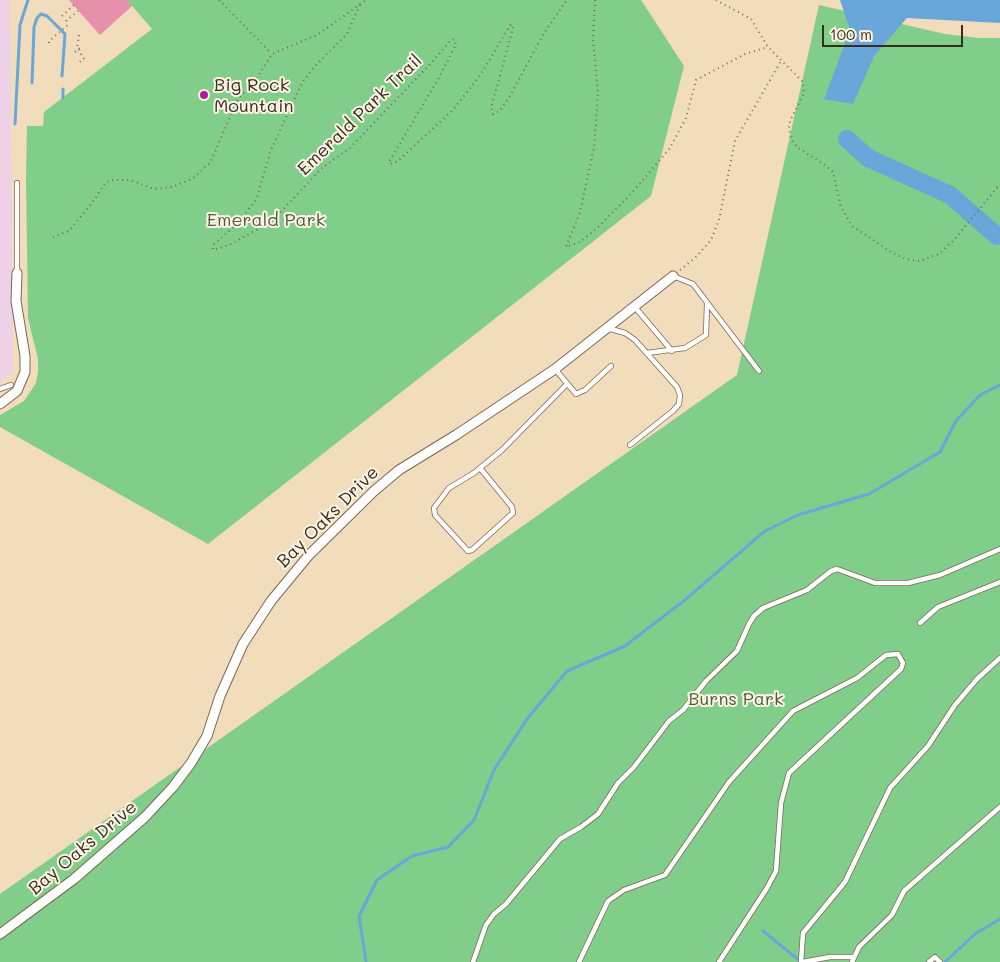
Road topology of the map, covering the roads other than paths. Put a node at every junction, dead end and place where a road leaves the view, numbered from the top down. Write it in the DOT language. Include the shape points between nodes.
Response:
graph roads {
  1 [pos="17,183"];
  2 [pos="17,273"];
  3 [pos="672,276"];
  4 [pos="708,303"];
  5 [pos="634,306"];
  6 [pos="606,328"];
  7 [pos="672,351"];
  8 [pos="647,353"];
  9 [pos="612,366"];
  10 [pos="555,369"];
  11 [pos="759,371"];
  12 [pos="567,384"];
  13 [pos="11,385"];
  14 [pos="0,389"];
  15 [pos="0,404"];
  16 [pos="630,444"];
  17 [pos="480,468"];
  18 [pos="1000,549"];
  19 [pos="1000,582"];
  20 [pos="920,623"];
  21 [pos="1000,658"];
  22 [pos="1000,807"];
  23 [pos="0,934"];
  24 [pos="852,960"];
  25 [pos="473,962"];
  26 [pos="579,962"];
  27 [pos="719,962"];
  28 [pos="802,962"];
  29 [pos="929,962"];
  30 [pos="940,962"];
  1 -- 2 [label="lane"];
  2 -- 15 [label="street" via="16,301 26,372 17,391"];
  3 -- 4 [label="lane" via="693,284"];
  3 -- 5 [label="street, Bay Oaks Drive"];
  4 -- 7 [label="lane" via="706,335 686,348"];
  4 -- 11 [label="lane"];
  5 -- 6 [label="street, Bay Oaks Drive"];
  5 -- 7 [label="lane"];
  6 -- 8 [label="lane" via="635,340"];
  6 -- 10 [label="street, Bay Oaks Drive"];
  7 -- 8 [label="lane"];
  8 -- 16 [label="lane" via="677,387 679,404"];
  9 -- 12 [label="lane" via="576,394"];
  10 -- 12 [label="lane"];
  10 -- 23 [label="street, Bay Oaks Drive" via="399,470 309,555 243,644 207,736 173,787 145,817 74,879"];
  12 -- 17 [label="lane"];
  13 -- 14 [label="lane"];
  17 -- 17 [label="lane" via="449,488 434,508 435,514 468,551 479,545 513,513 512,507"];
  18 -- 25 [label="lane" via="940,575 908,583 875,583 837,569 806,590 763,608 754,616 737,651 669,721 618,783 598,814 560,839 494,914 486,925"];
  19 -- 20 [label="lane" via="938,607"];
  21 -- 28 [label="lane" via="966,692 928,746 890,788 845,882 803,933"];
  22 -- 24 [label="lane" via="904,891 892,915 859,947"];
  24 -- 28 [label="lane" via="830,957"];
  26 -- 27 [label="lane" via="608,900 624,890 665,875 729,782 793,711 856,678 886,654 898,654 903,663 901,669 789,773 781,803 776,871"];
  29 -- 30 [label="lane" via="935,957"];
}
